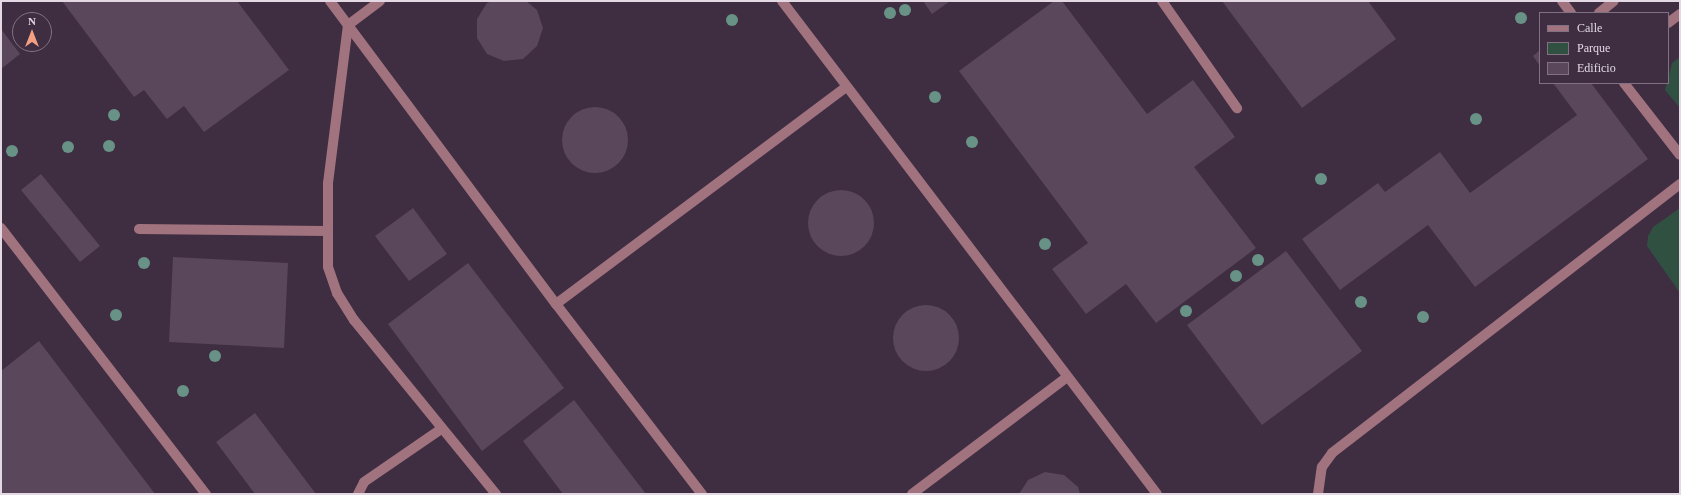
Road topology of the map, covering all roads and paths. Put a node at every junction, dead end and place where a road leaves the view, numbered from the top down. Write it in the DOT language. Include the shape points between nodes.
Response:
graph roads {
  1 [pos="330,1"];
  2 [pos="380,1"];
  3 [pos="782,1"];
  4 [pos="1162,1"];
  5 [pos="1562,1"];
  6 [pos="1614,1"];
  7 [pos="1570,12"];
  8 [pos="1599,12"];
  9 [pos="1680,14"];
  10 [pos="1669,22"];
  11 [pos="348,25"];
  12 [pos="1625,84"];
  13 [pos="845,88"];
  14 [pos="1237,108"];
  15 [pos="1680,155"];
  16 [pos="1680,184"];
  17 [pos="1,228"];
  18 [pos="139,229"];
  19 [pos="326,231"];
  20 [pos="556,304"];
  21 [pos="1066,378"];
  22 [pos="441,429"];
  23 [pos="206,494"];
  24 [pos="358,494"];
  25 [pos="496,494"];
  26 [pos="702,494"];
  27 [pos="912,494"];
  28 [pos="1157,494"];
  29 [pos="1318,494"];
  1 -- 11 [label="street"];
  2 -- 11 [label="street"];
  3 -- 13 [label="street"];
  4 -- 14 [label="street"];
  5 -- 7 [label="street"];
  6 -- 8 [label="street"];
  9 -- 10 [label="street"];
  11 -- 19 [label="street" via="328,183"];
  11 -- 20 [label="street"];
  12 -- 15 [label="street"];
  13 -- 20 [label="street"];
  13 -- 21 [label="street"];
  16 -- 29 [label="street" via="1332,453 1322,467"];
  17 -- 23 [label="street"];
  18 -- 19 [label="street"];
  19 -- 22 [label="street" via="328,267 337,293 354,320"];
  20 -- 26 [label="street"];
  21 -- 27 [label="street"];
  21 -- 28 [label="street"];
  22 -- 24 [label="street" via="364,482"];
  22 -- 25 [label="street"];
}
